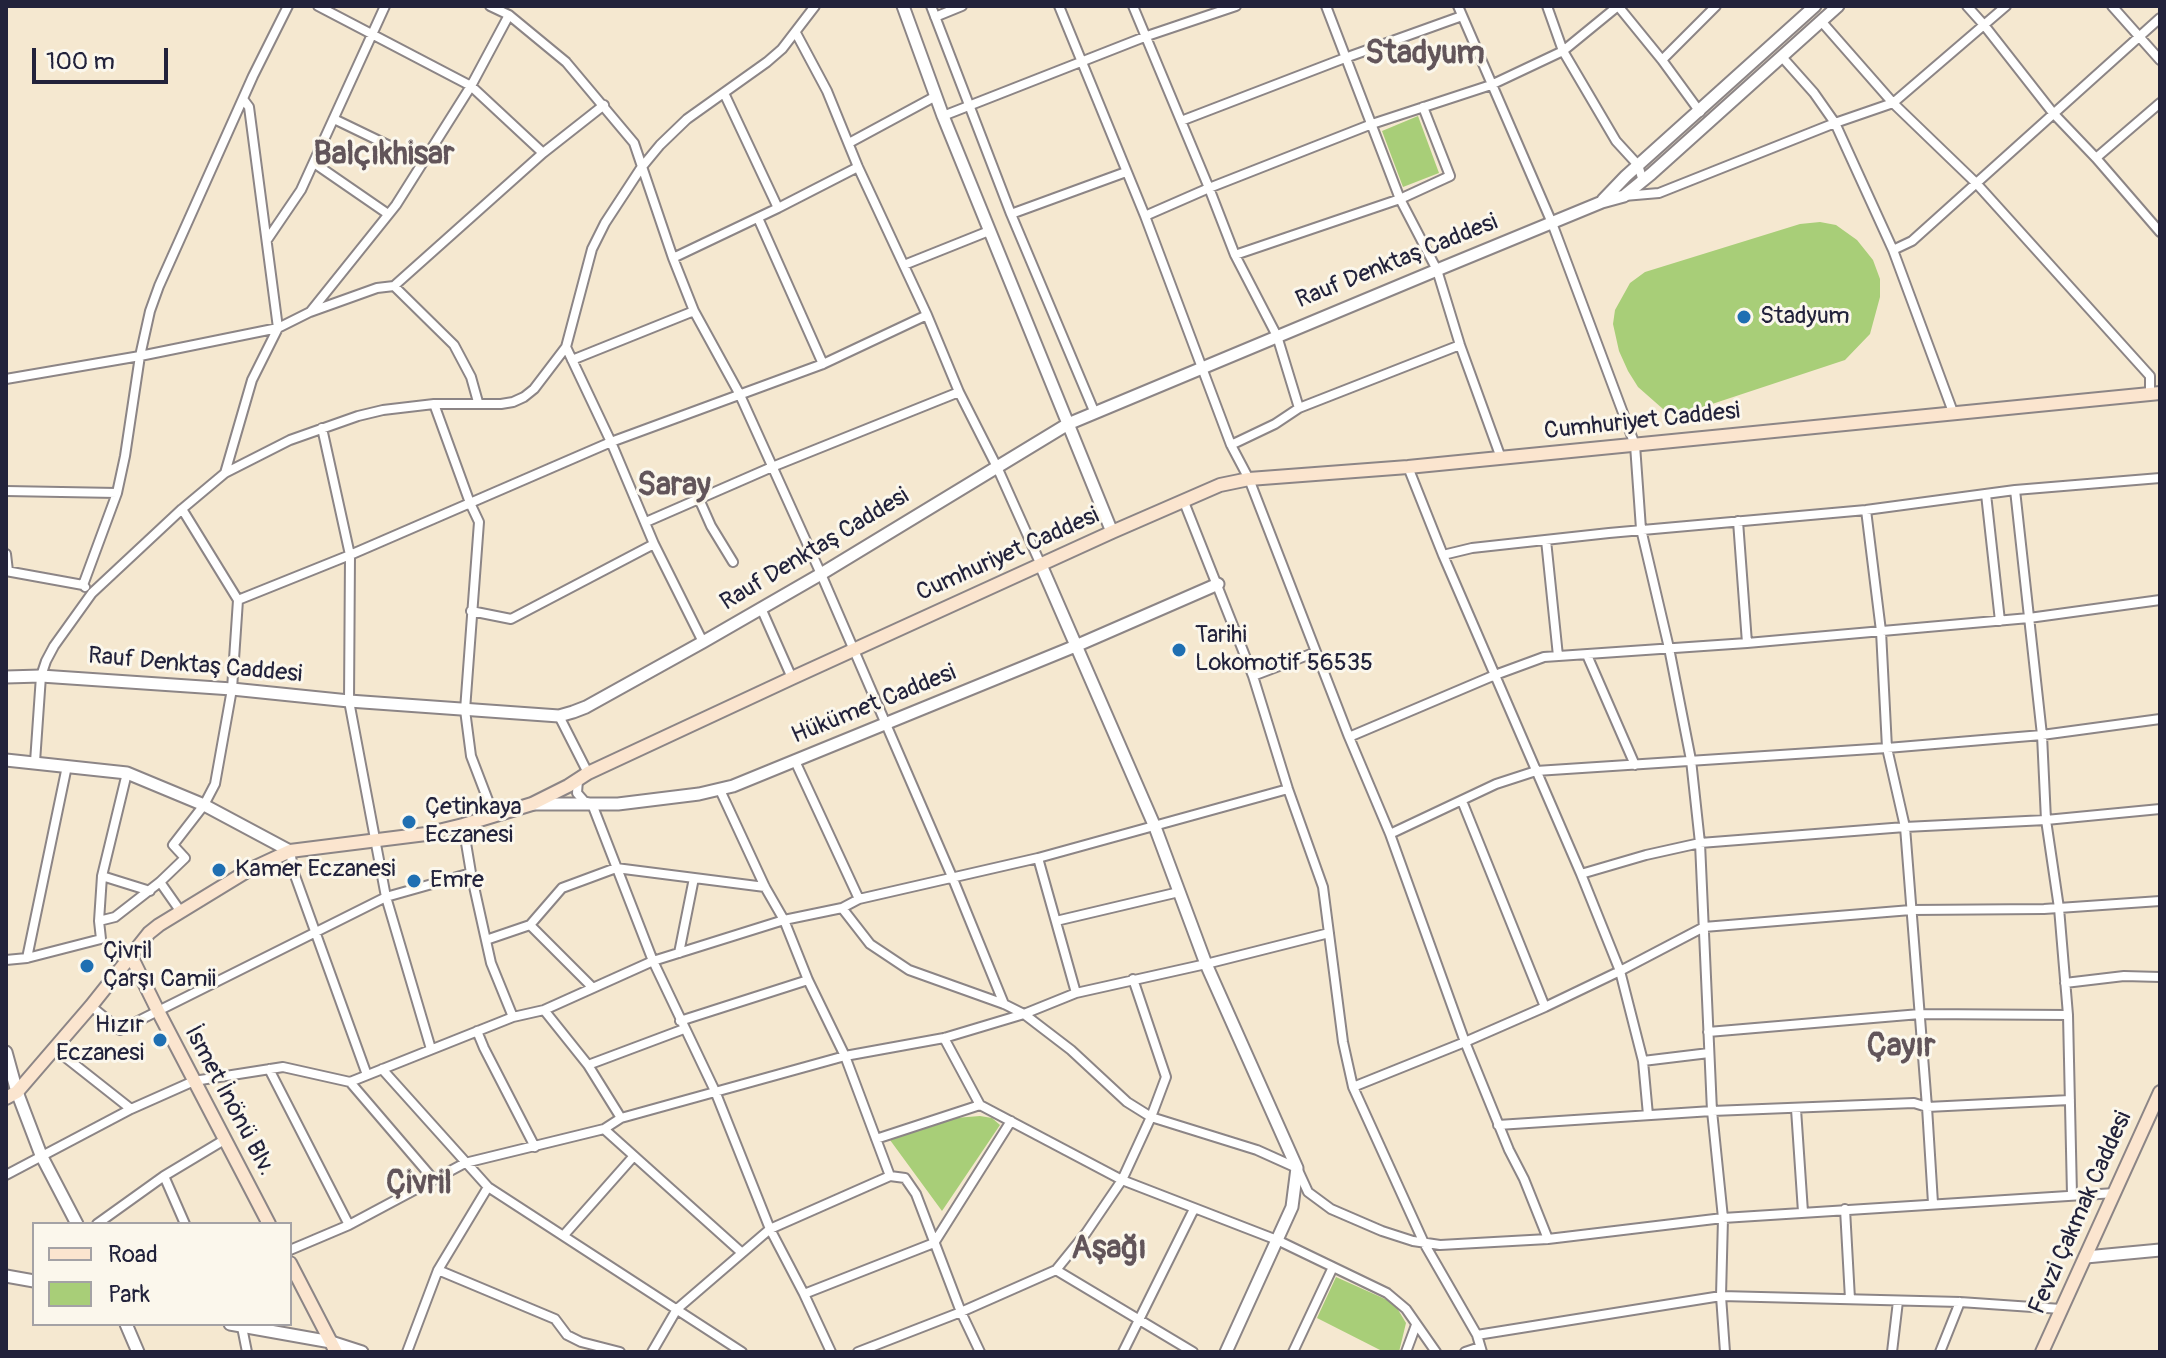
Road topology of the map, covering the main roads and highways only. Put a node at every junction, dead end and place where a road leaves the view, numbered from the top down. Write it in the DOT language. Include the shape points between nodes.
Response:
graph roads {
  1 [pos="2155,394"];
  2 [pos="130,954"];
  3 [pos="2160,1092"];
  4 [pos="12,1095"];
  5 [pos="268,1222"];
  6 [pos="292,1267"];
  7 [pos="334,1347"];
  8 [pos="2042,1352"];
  1 -- 2 [label="main road, Cumhuriyet Caddesi" via="1220,485 792,678 532,804 426,834 290,851 181,912 149,933"];
  2 -- 4 [label="main road, Cumhuriyet Caddesi"];
  2 -- 5 [label="main road, İsmet İnönü Blv."];
  3 -- 8 [label="main road, Fevzi Çakmak Caddesi"];
  6 -- 7 [label="main road"];
}
